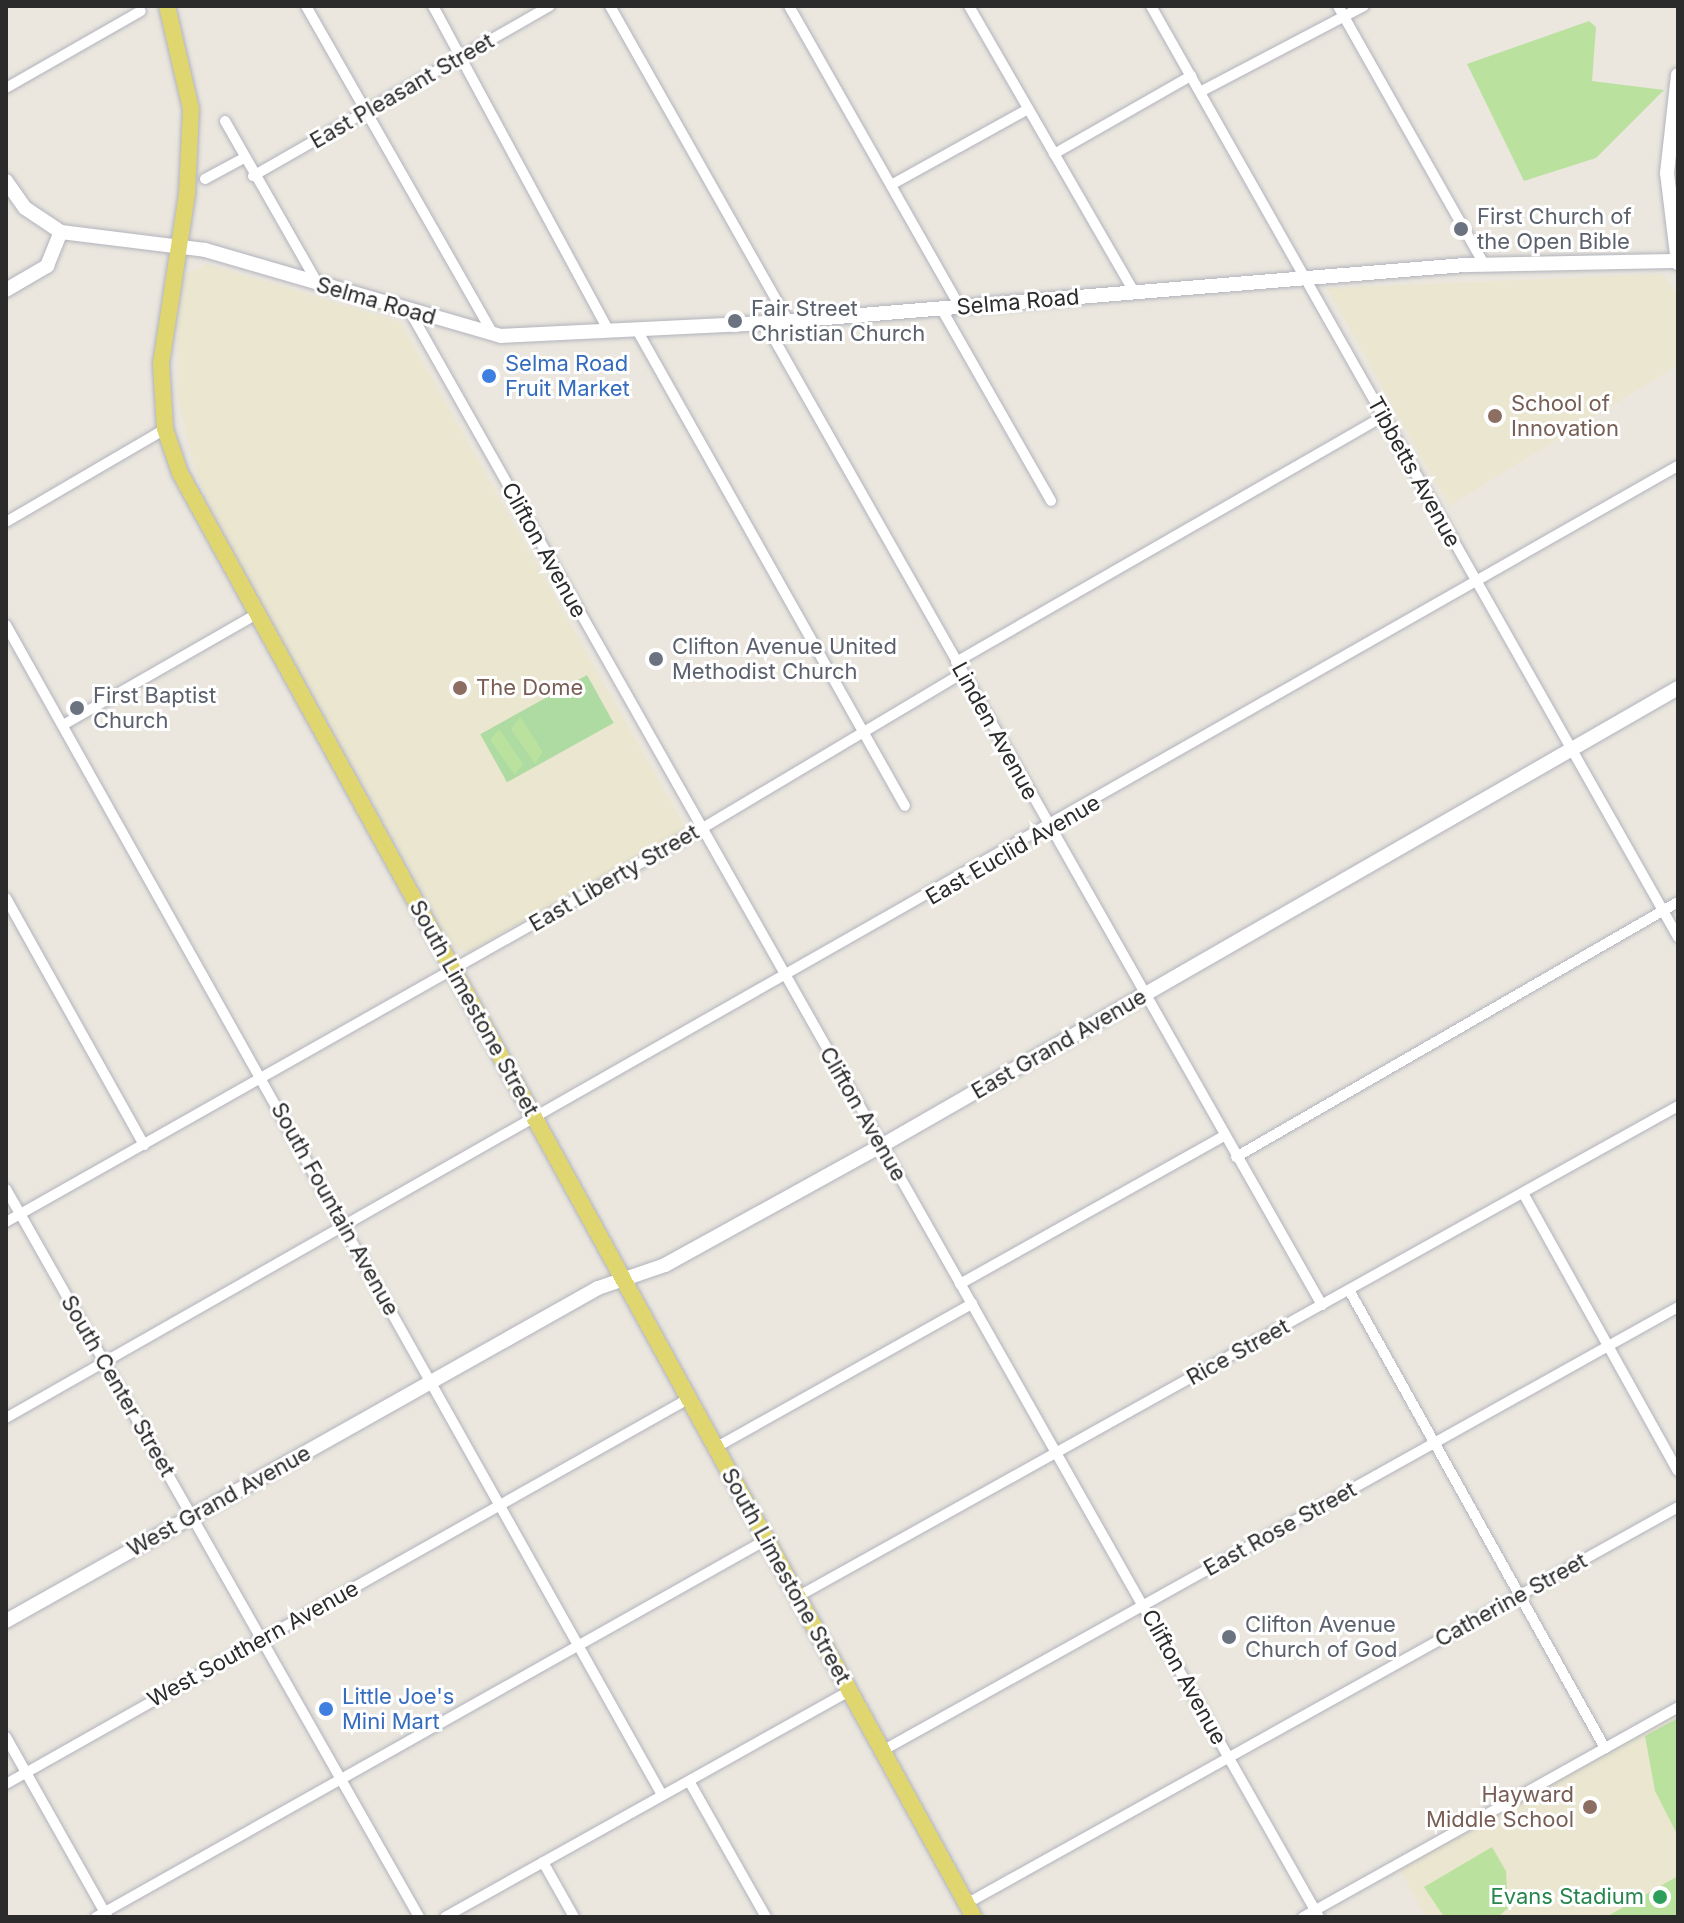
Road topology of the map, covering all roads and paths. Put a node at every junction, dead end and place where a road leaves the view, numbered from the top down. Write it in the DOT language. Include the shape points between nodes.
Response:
graph roads {
  1 [pos="167,6"];
  2 [pos="306,6"];
  3 [pos="433,6"];
  4 [pos="550,6"];
  5 [pos="610,6"];
  6 [pos="789,6"];
  7 [pos="969,6"];
  8 [pos="1151,6"];
  9 [pos="1364,6"];
  10 [pos="1340,10"];
  11 [pos="141,11"];
  12 [pos="461,57"];
  13 [pos="1678,75"];
  14 [pos="1191,76"];
  15 [pos="1678,83"];
  16 [pos="6,88"];
  17 [pos="1200,92"];
  18 [pos="1028,109"];
  19 [pos="365,112"];
  20 [pos="225,121"];
  21 [pos="1054,154"];
  22 [pos="244,158"];
  23 [pos="253,176"];
  24 [pos="205,179"];
  25 [pos="6,181"];
  26 [pos="891,185"];
  27 [pos="61,232"];
  28 [pos="178,245"];
  29 [pos="1678,262"];
  30 [pos="1484,264"];
  31 [pos="1305,278"];
  32 [pos="318,284"];
  33 [pos="6,290"];
  34 [pos="1134,292"];
  35 [pos="960,307"];
  36 [pos="941,308"];
  37 [pos="409,310"];
  38 [pos="788,321"];
  39 [pos="765,323"];
  40 [pos="637,330"];
  41 [pos="609,331"];
  42 [pos="494,335"];
  43 [pos="1383,416"];
  44 [pos="165,429"];
  45 [pos="1678,466"];
  46 [pos="1051,501"];
  47 [pos="6,522"];
  48 [pos="1477,582"];
  49 [pos="257,614"];
  50 [pos="6,625"];
  51 [pos="956,662"];
  52 [pos="963,673"];
  53 [pos="1678,688"];
  54 [pos="63,725"];
  55 [pos="863,731"];
  56 [pos="1571,749"];
  57 [pos="905,806"];
  58 [pos="701,829"];
  59 [pos="1051,829"];
  60 [pos="6,898"];
  61 [pos="1678,902"];
  62 [pos="1663,911"];
  63 [pos="1678,937"];
  64 [pos="454,970"];
  65 [pos="786,978"];
  66 [pos="1144,995"];
  67 [pos="262,1078"];
  68 [pos="1678,1106"];
  69 [pos="535,1120"];
  70 [pos="1224,1136"];
  71 [pos="144,1145"];
  72 [pos="881,1146"];
  73 [pos="1236,1157"];
  74 [pos="6,1189"];
  75 [pos="1523,1193"];
  76 [pos="20,1214"];
  77 [pos="6,1222"];
  78 [pos="345,1227"];
  79 [pos="622,1282"];
  80 [pos="960,1284"];
  81 [pos="1349,1290"];
  82 [pos="972,1304"];
  83 [pos="1322,1305"];
  84 [pos="1678,1307"];
  85 [pos="1608,1346"];
  86 [pos="105,1363"];
  87 [pos="431,1382"];
  88 [pos="688,1399"];
  89 [pos="6,1418"];
  90 [pos="1434,1443"];
  91 [pos="715,1448"];
  92 [pos="1057,1453"];
  93 [pos="1678,1471"];
  94 [pos="501,1505"];
  95 [pos="1678,1507"];
  96 [pos="192,1516"];
  97 [pos="766,1540"];
  98 [pos="1520,1595"];
  99 [pos="797,1597"];
  100 [pos="1144,1605"];
  101 [pos="6,1621"];
  102 [pos="262,1640"];
  103 [pos="580,1645"];
  104 [pos="849,1691"];
  105 [pos="1678,1707"];
  106 [pos="6,1737"];
  107 [pos="1605,1748"];
  108 [pos="882,1751"];
  109 [pos="1229,1758"];
  110 [pos="26,1773"];
  111 [pos="341,1779"];
  112 [pos="689,1781"];
  113 [pos="6,1784"];
  114 [pos="662,1795"];
  115 [pos="543,1862"];
  116 [pos="970,1910"];
  117 [pos="1317,1914"];
  118 [pos="103,1915"];
  119 [pos="419,1917"];
  120 [pos="445,1917"];
  121 [pos="574,1917"];
  122 [pos="766,1917"];
  123 [pos="1303,1917"];
  1 -- 28 [label="main road, South Limestone Street" via="188,75 191,129"];
  2 -- 19 [label="street"];
  3 -- 12 [label="street"];
  4 -- 12 [label="street, East Pleasant Street"];
  5 -- 38 [label="street"];
  6 -- 26 [label="street"];
  7 -- 18 [label="street"];
  8 -- 14 [label="street, Tibbetts Avenue"];
  9 -- 10 [label="street"];
  10 -- 17 [label="street"];
  10 -- 30 [label="street"];
  11 -- 16 [label="street"];
  12 -- 19 [label="street, East Pleasant Street"];
  12 -- 41 [label="street"];
  13 -- 15 [label="street"];
  14 -- 17 [label="street, Tibbetts Avenue"];
  14 -- 21 [label="street"];
  15 -- 29 [label="street" via="1667,173"];
  17 -- 31 [label="street, Tibbetts Avenue"];
  18 -- 21 [label="street"];
  18 -- 26 [label="street"];
  19 -- 23 [label="street, East Pleasant Street"];
  19 -- 42 [label="street"];
  20 -- 22 [label="street"];
  21 -- 34 [label="street"];
  22 -- 23 [label="street"];
  22 -- 24 [label="street"];
  23 -- 32 [label="street"];
  25 -- 27 [label="street" via="25,208"];
  26 -- 35 [label="street"];
  27 -- 28 [label="street"];
  27 -- 33 [label="street" via="47,266"];
  28 -- 32 [label="street, Selma Road"];
  28 -- 44 [label="main road, South Limestone Street" via="161,355"];
  29 -- 30 [label="street, Selma Road"];
  30 -- 31 [label="street, Selma Road"];
  31 -- 34 [label="street, Selma Road"];
  31 -- 43 [label="street, Tibbetts Avenue"];
  32 -- 37 [label="street, Selma Road"];
  34 -- 35 [label="street, Selma Road"];
  35 -- 36 [label="street, Selma Road"];
  36 -- 38 [label="street, Selma Road"];
  36 -- 46 [label="street"];
  37 -- 42 [label="street, Selma Road"];
  37 -- 58 [label="street, Clifton Avenue"];
  38 -- 39 [label="street, Selma Road"];
  39 -- 40 [label="street, Selma Road"];
  39 -- 51 [label="street, Linden Avenue"];
  40 -- 41 [label="street, Selma Road"];
  40 -- 55 [label="street"];
  41 -- 42 [label="street, Selma Road"];
  43 -- 48 [label="street, Tibbetts Avenue"];
  43 -- 51 [label="street"];
  44 -- 47 [label="street"];
  44 -- 49 [label="main road, South Limestone Street" via="180,473"];
  45 -- 48 [label="street, East Euclid Avenue"];
  48 -- 56 [label="street, Tibbetts Avenue"];
  48 -- 59 [label="street, East Euclid Avenue"];
  49 -- 54 [label="street"];
  49 -- 64 [label="main road, South Limestone Street"];
  50 -- 54 [label="street, South Fountain Avenue"];
  51 -- 52 [label="street, Linden Avenue"];
  52 -- 55 [label="street, East Liberty Street"];
  52 -- 59 [label="street, Linden Avenue"];
  53 -- 56 [label="street, East Grand Avenue"];
  54 -- 67 [label="street, South Fountain Avenue"];
  55 -- 57 [label="street"];
  55 -- 58 [label="street, East Liberty Street"];
  56 -- 62 [label="street, Tibbetts Avenue"];
  56 -- 66 [label="street, East Grand Avenue"];
  58 -- 64 [label="street, East Liberty Street"];
  58 -- 65 [label="street, Clifton Avenue"];
  59 -- 65 [label="street, East Euclid Avenue"];
  59 -- 66 [label="street, Linden Avenue"];
  60 -- 71 [label="street"];
  61 -- 62 [label="street"];
  62 -- 63 [label="street, Tibbetts Avenue"];
  62 -- 73 [label="street"];
  64 -- 67 [label="street, East Liberty Street"];
  64 -- 69 [label="main road, South Limestone Street"];
  65 -- 69 [label="street, East Euclid Avenue"];
  65 -- 72 [label="street, Clifton Avenue"];
  66 -- 70 [label="street, Linden Avenue"];
  66 -- 72 [label="street, East Grand Avenue"];
  67 -- 71 [label="street, East Liberty Street"];
  67 -- 78 [label="street, South Fountain Avenue"];
  68 -- 75 [label="street, Rice Street"];
  69 -- 78 [label="street, East Euclid Avenue"];
  69 -- 79 [label="main road, South Limestone Street"];
  70 -- 73 [label="street, Linden Avenue"];
  70 -- 80 [label="street"];
  71 -- 76 [label="street, East Liberty Street"];
  72 -- 79 [label="street, East Grand Avenue"];
  72 -- 80 [label="street, Clifton Avenue"];
  73 -- 83 [label="street, Linden Avenue"];
  74 -- 76 [label="street, South Center Street"];
  75 -- 81 [label="street, Rice Street"];
  75 -- 85 [label="street"];
  76 -- 77 [label="street, East Liberty Street"];
  76 -- 86 [label="street, South Center Street"];
  78 -- 86 [label="street, East Euclid Avenue"];
  78 -- 87 [label="street, South Fountain Avenue"];
  79 -- 87 [label="street, East Grand Avenue" via="598,1288"];
  79 -- 88 [label="main road, South Limestone Street"];
  80 -- 82 [label="street, Clifton Avenue"];
  81 -- 83 [label="street, Rice Street"];
  81 -- 90 [label="street"];
  82 -- 91 [label="street"];
  82 -- 92 [label="street, Clifton Avenue"];
  83 -- 92 [label="street, Rice Street"];
  84 -- 85 [label="street, East Rose Street"];
  85 -- 90 [label="street, East Rose Street"];
  85 -- 93 [label="street"];
  86 -- 89 [label="street, East Euclid Avenue"];
  86 -- 96 [label="street, South Center Street"];
  87 -- 94 [label="street, South Fountain Avenue"];
  87 -- 96 [label="street, West Grand Avenue"];
  88 -- 91 [label="main road, South Limestone Street"];
  88 -- 94 [label="street, West Southern Avenue"];
  90 -- 98 [label="street"];
  90 -- 100 [label="street, East Rose Street"];
  91 -- 97 [label="main road, South Limestone Street"];
  92 -- 99 [label="street, Rice Street"];
  92 -- 100 [label="street, Clifton Avenue"];
  94 -- 102 [label="street, West Southern Avenue"];
  94 -- 103 [label="street, South Fountain Avenue"];
  95 -- 98 [label="street, Catherine Street"];
  96 -- 101 [label="street, West Grand Avenue"];
  96 -- 102 [label="street, South Center Street"];
  97 -- 99 [label="main road, South Limestone Street"];
  97 -- 103 [label="street"];
  98 -- 107 [label="street"];
  98 -- 109 [label="street, Catherine Street"];
  99 -- 104 [label="main road, South Limestone Street"];
  100 -- 108 [label="street, East Rose Street"];
  100 -- 109 [label="street, Clifton Avenue"];
  102 -- 110 [label="street, West Southern Avenue"];
  102 -- 111 [label="street, South Center Street"];
  103 -- 111 [label="street"];
  103 -- 114 [label="street, South Fountain Avenue"];
  104 -- 108 [label="main road, South Limestone Street"];
  104 -- 112 [label="street"];
  105 -- 107 [label="street"];
  106 -- 110 [label="street"];
  107 -- 117 [label="street"];
  108 -- 116 [label="main road, South Limestone Street"];
  109 -- 116 [label="street, Catherine Street"];
  109 -- 117 [label="street, Clifton Avenue"];
  110 -- 113 [label="street, West Southern Avenue"];
  110 -- 118 [label="street"];
  111 -- 118 [label="street"];
  111 -- 119 [label="street, South Center Street"];
  112 -- 114 [label="street"];
  112 -- 122 [label="street"];
  114 -- 115 [label="street"];
  115 -- 120 [label="street"];
  115 -- 121 [label="street"];
  117 -- 123 [label="street"];
}
